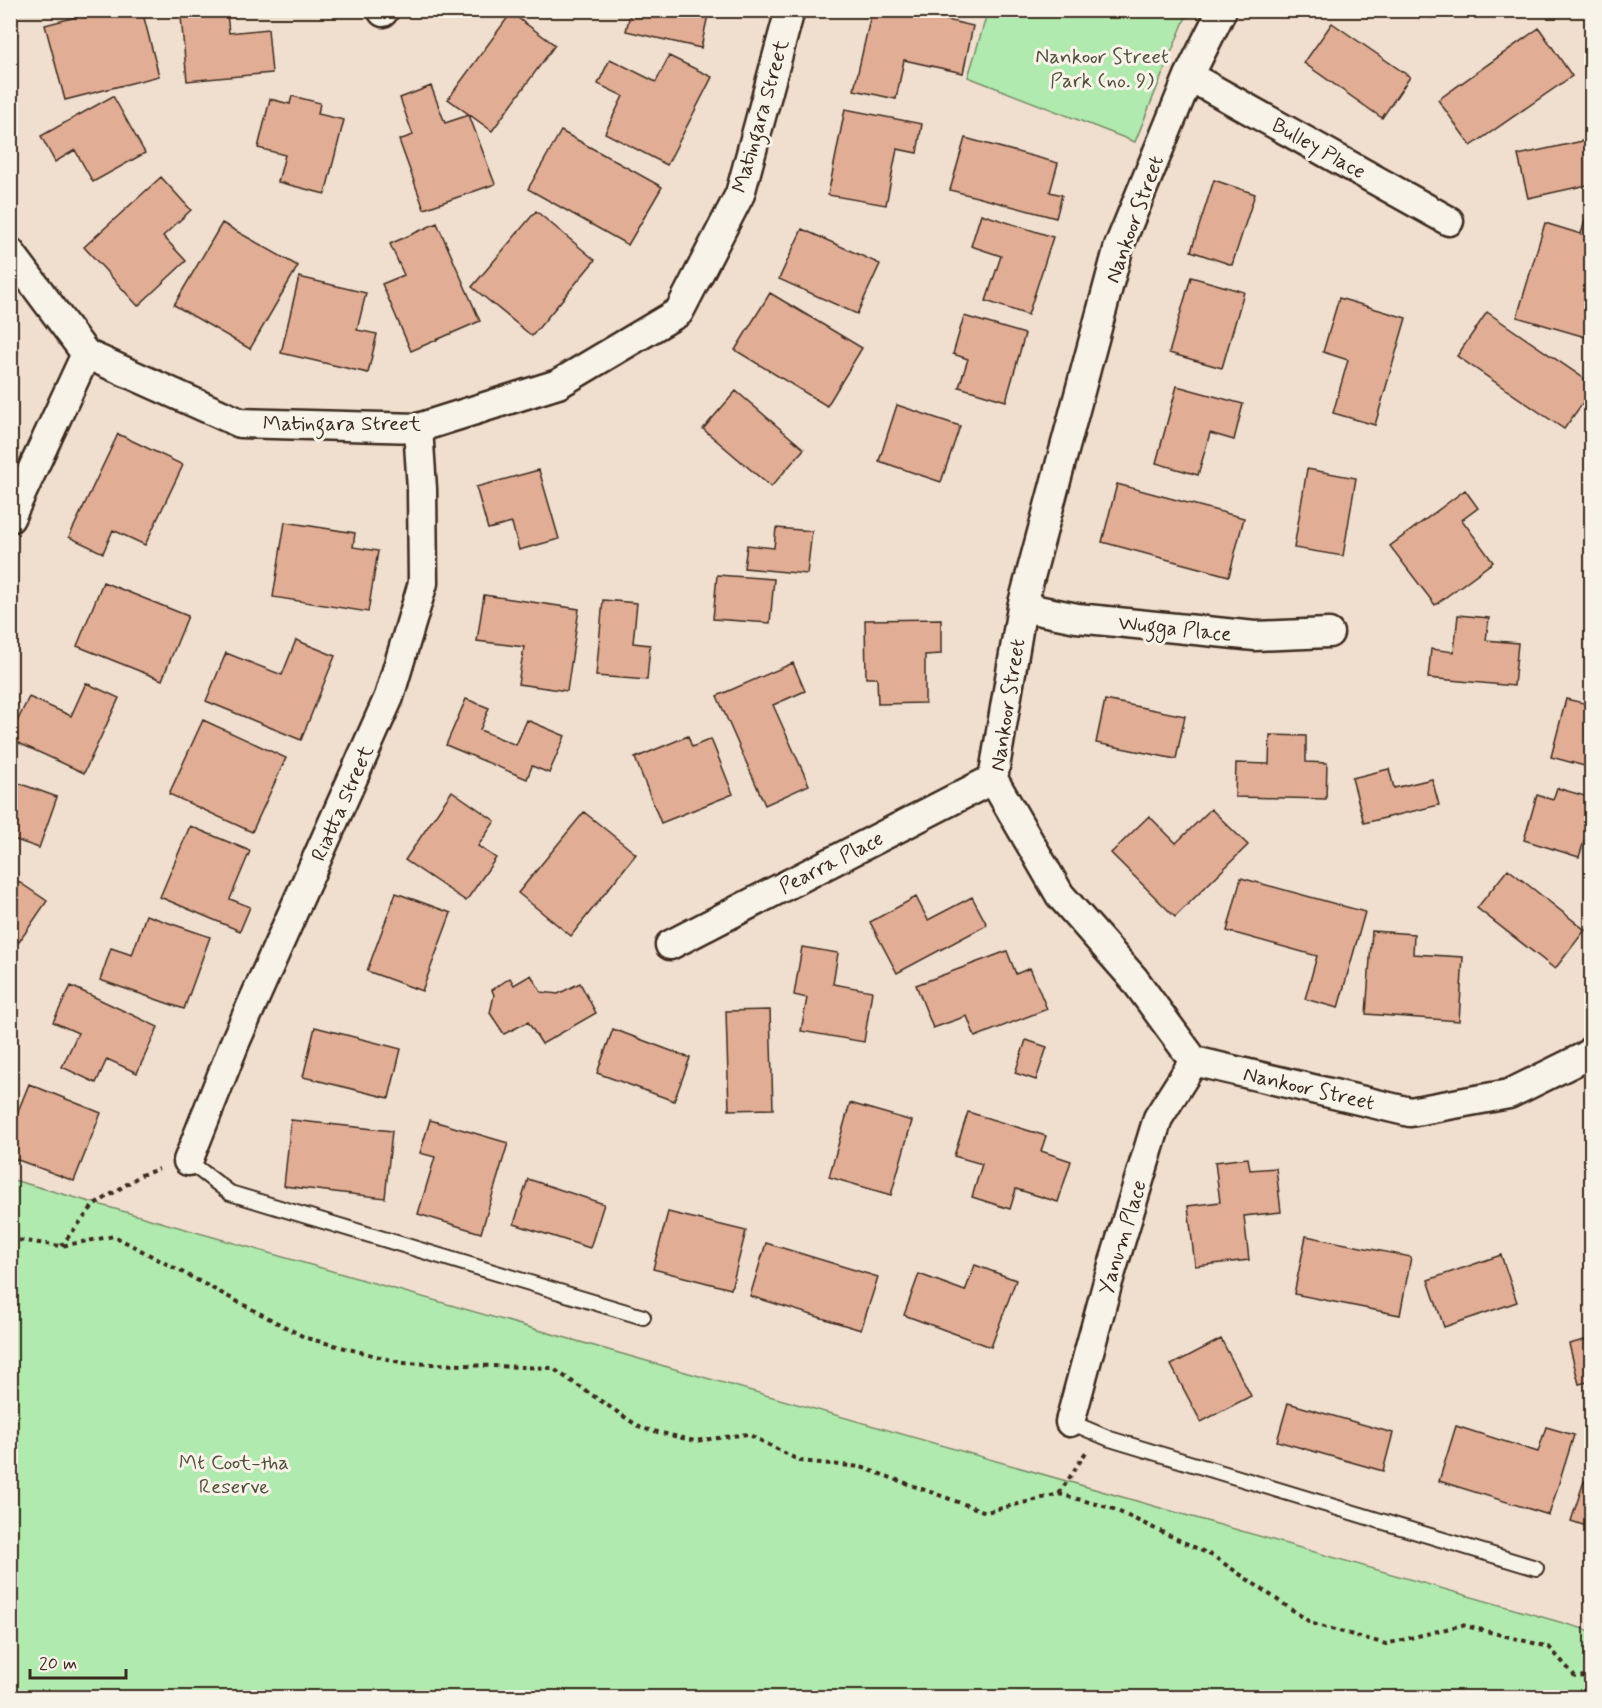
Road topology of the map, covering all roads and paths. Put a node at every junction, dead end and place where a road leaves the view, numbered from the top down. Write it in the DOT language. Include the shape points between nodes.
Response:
graph roads {
  1 [pos="790,10"];
  2 [pos="1222,10"];
  3 [pos="1189,76"];
  4 [pos="1449,221"];
  5 [pos="10,252"];
  6 [pos="86,354"];
  7 [pos="418,428"];
  8 [pos="10,518"];
  9 [pos="1022,607"];
  10 [pos="1329,633"];
  11 [pos="993,779"];
  12 [pos="670,945"];
  13 [pos="1592,1050"];
  14 [pos="1194,1061"];
  15 [pos="188,1161"];
  16 [pos="10,1239"];
  17 [pos="61,1246"];
  18 [pos="643,1317"];
  19 [pos="1070,1422"];
  20 [pos="1096,1434"];
  21 [pos="1059,1494"];
  22 [pos="1536,1568"];
  23 [pos="1592,1677"];
  1 -- 7 [label="street, Matingara Street" via="740,194 679,312 558,384"];
  2 -- 3 [label="street, Nankoor Street"];
  3 -- 4 [label="street, Bulley Place"];
  3 -- 9 [label="street, Nankoor Street" via="1119,246"];
  5 -- 6 [label="street, Matingara Street"];
  6 -- 7 [label="street, Matingara Street" via="240,423"];
  6 -- 8 [label="street"];
  7 -- 15 [label="street, Riatta Street" via="423,583 389,697 236,1040"];
  9 -- 10 [label="street, Wugga Place" via="1077,618 1255,636"];
  9 -- 11 [label="street, Nankoor Street"];
  11 -- 12 [label="street, Pearra Place"];
  11 -- 14 [label="street, Nankoor Street" via="1060,895 1134,979"];
  13 -- 14 [label="street, Nankoor Street" via="1509,1094 1410,1112"];
  14 -- 19 [label="street, Yanum Place" via="1158,1118"];
  15 -- 17 [label="path" via="141,1174 93,1206"];
  15 -- 18 [label="lane" via="230,1193"];
  16 -- 17 [label="path"];
  17 -- 21 [label="path" via="114,1236 306,1338 403,1363 552,1368 641,1428 695,1441 748,1434 800,1461 861,1467 986,1512"];
  19 -- 20 [label="lane"];
  20 -- 21 [label="path"];
  20 -- 22 [label="lane"];
  21 -- 23 [label="path" via="1112,1508 1213,1556 1313,1624 1386,1644 1461,1625 1549,1647 1575,1676"];
}
